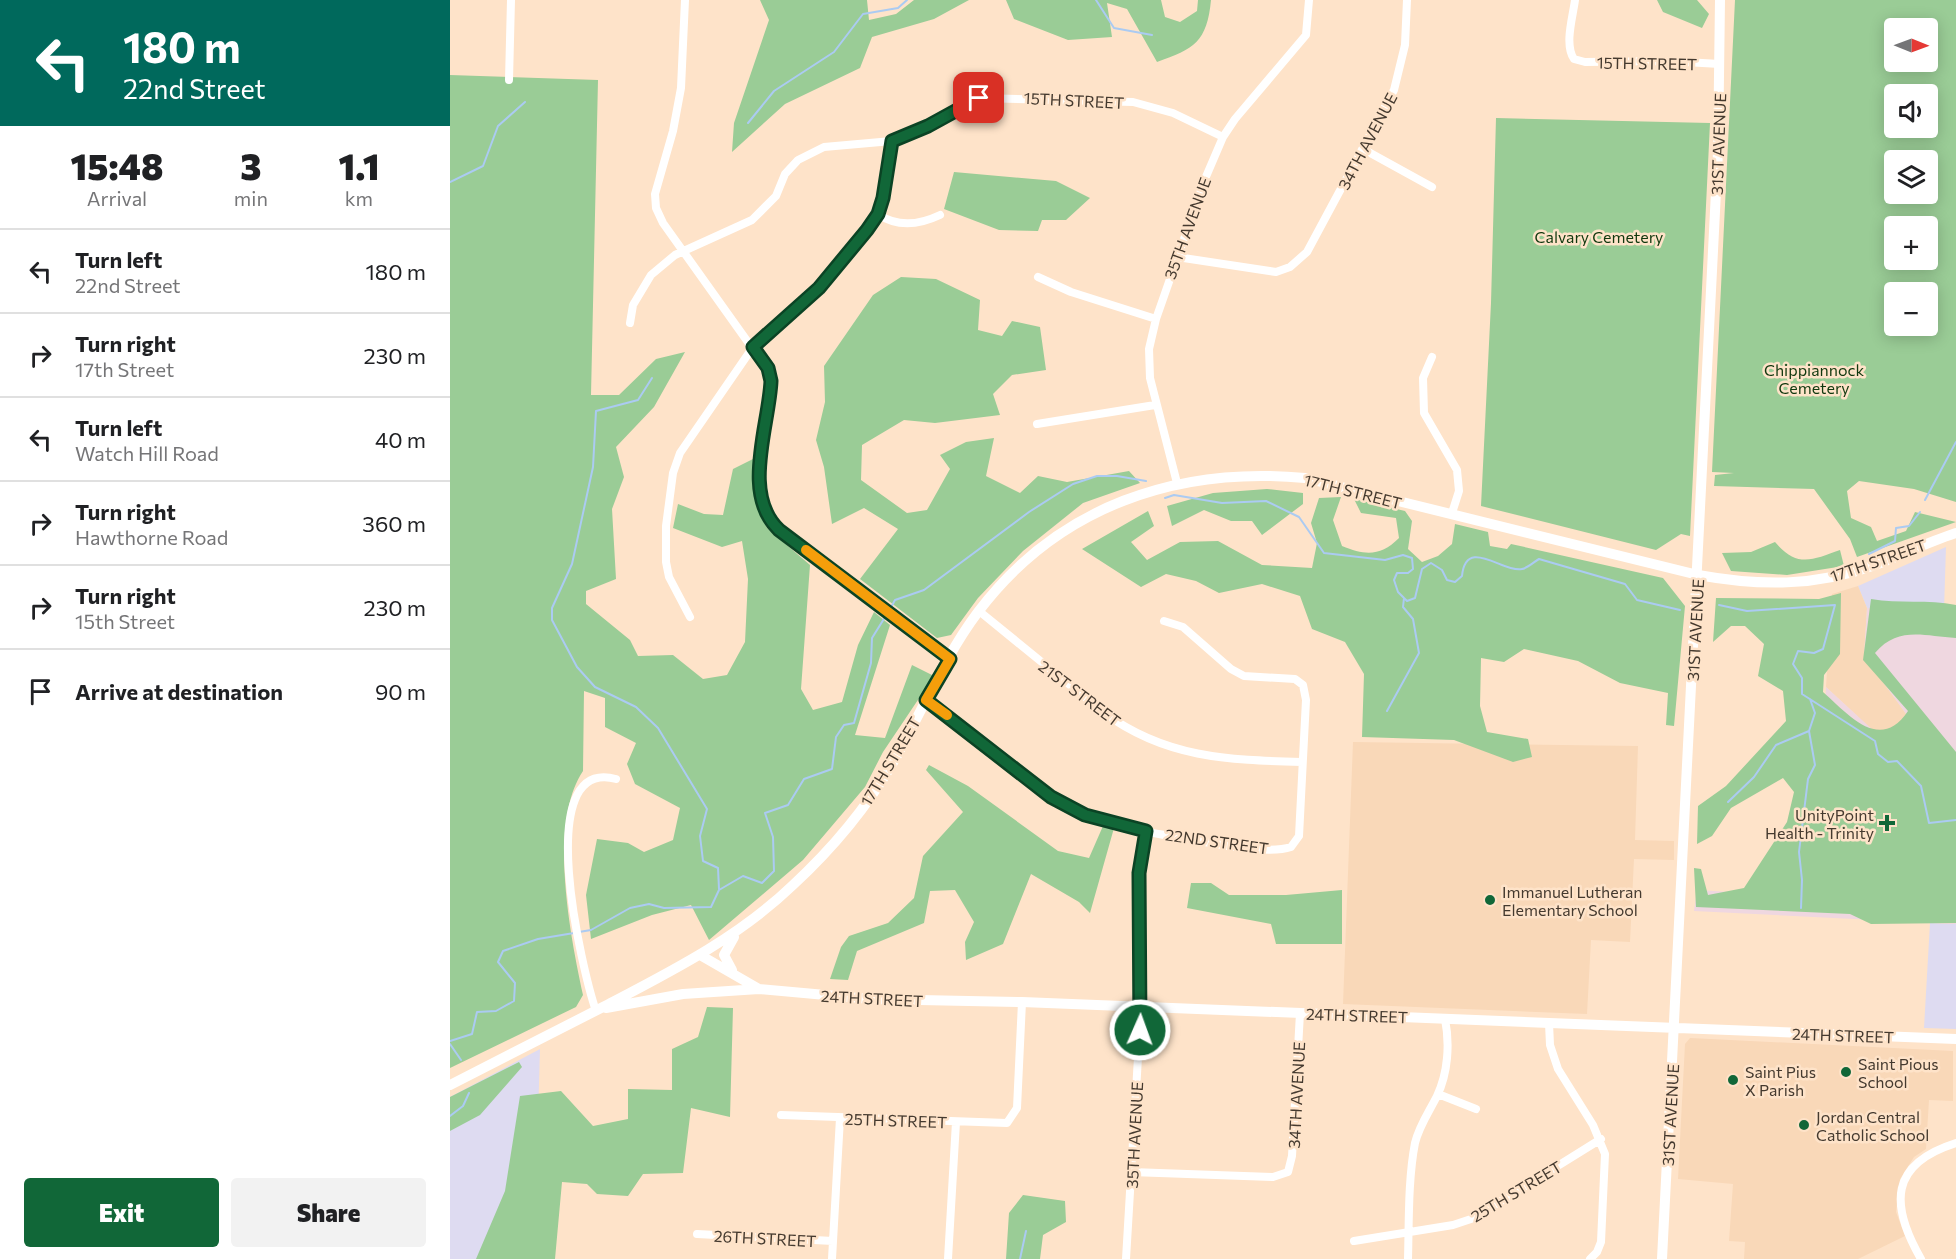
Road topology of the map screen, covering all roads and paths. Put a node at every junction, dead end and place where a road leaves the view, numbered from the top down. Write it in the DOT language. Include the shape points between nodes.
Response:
graph roads {
  1 [pos="512,0"];
  2 [pos="685,0"];
  3 [pos="1309,0"];
  4 [pos="1407,0"];
  5 [pos="1575,0"];
  6 [pos="1720,0"];
  7 [pos="1720,64"];
  8 [pos="508,80"];
  9 [pos="1223,137"];
  10 [pos="892,141"];
  11 [pos="1363,149"];
  12 [pos="1432,187"];
  13 [pos="878,214"];
  14 [pos="940,215"];
  15 [pos="685,252"];
  16 [pos="1176,257"];
  17 [pos="1038,277"];
  18 [pos="1156,319"];
  19 [pos="630,322"];
  20 [pos="753,347"];
  21 [pos="1432,357"];
  22 [pos="1155,405"];
  23 [pos="1037,424"];
  24 [pos="1177,483"];
  25 [pos="1452,513"];
  26 [pos="1956,533"];
  27 [pos="1698,575"];
  28 [pos="979,611"];
  29 [pos="690,617"];
  30 [pos="1164,621"];
  31 [pos="950,659"];
  32 [pos="926,700"];
  33 [pos="1302,762"];
  34 [pos="616,779"];
  35 [pos="1146,831"];
  36 [pos="740,928"];
  37 [pos="700,955"];
  38 [pos="738,977"];
  39 [pos="759,989"];
  40 [pos="1022,1002"];
  41 [pos="1141,1007"];
  42 [pos="598,1010"];
  43 [pos="1300,1013"];
  44 [pos="1445,1019"];
  45 [pos="1549,1023"];
  46 [pos="1675,1028"];
  47 [pos="1956,1039"];
  48 [pos="450,1085"];
  49 [pos="1438,1094"];
  50 [pos="1476,1109"];
  51 [pos="781,1115"];
  52 [pos="840,1118"];
  53 [pos="956,1122"];
  54 [pos="1601,1139"];
  55 [pos="1956,1143"];
  56 [pos="1131,1172"];
  57 [pos="1410,1231"];
  58 [pos="697,1234"];
  59 [pos="833,1241"];
  60 [pos="1354,1241"];
  61 [pos="1593,1256"];
  62 [pos="832,1259"];
  63 [pos="948,1259"];
  64 [pos="1126,1259"];
  65 [pos="1408,1259"];
  66 [pos="1662,1259"];
  67 [pos="1921,1259"];
  1 -- 8 [label="street"];
  2 -- 15 [label="street" via="681,88 655,201 663,223"];
  3 -- 9 [label="street, 35TH AVENUE" via="1306,35"];
  4 -- 11 [label="street, 34TH AVENUE" via="1405,45 1398,78"];
  5 -- 7 [label="street, 15TH STREET" via="1570,43 1574,59"];
  6 -- 7 [label="street, 31ST AVENUE"];
  7 -- 27 [label="street, 31ST AVENUE"];
  9 -- 10 [label="street, 15TH STREET" via="1173,113 1133,102 986,97"];
  9 -- 16 [label="street, 35TH AVENUE"];
  10 -- 13 [label="street" via="889,173"];
  10 -- 15 [label="street, 15TH STREET" via="813,151 790,167 776,196 752,220"];
  11 -- 12 [label="street"];
  11 -- 16 [label="street, 34TH AVENUE" via="1307,252 1290,267 1266,273"];
  13 -- 14 [label="street" via="900,224 923,223"];
  13 -- 20 [label="street" via="819,288"];
  15 -- 19 [label="street, 15TH STREET" via="675,255 651,275 633,305"];
  15 -- 20 [label="street"];
  16 -- 18 [label="street, 35TH AVENUE"];
  17 -- 18 [label="street" via="1071,292"];
  18 -- 22 [label="street, 35TH AVENUE" via="1149,359"];
  20 -- 29 [label="street" via="680,453 673,473 666,562 669,577"];
  20 -- 31 [label="street" via="768,368 771,381 759,476 767,515 779,530"];
  21 -- 25 [label="street" via="1423,378 1424,413 1457,470 1459,492"];
  22 -- 23 [label="street"];
  22 -- 24 [label="street, 35TH AVENUE"];
  24 -- 25 [label="street, 17TH STREET" via="1250,474 1305,478"];
  24 -- 28 [label="street, 17TH STREET" via="1139,494 1080,521 1032,555"];
  25 -- 27 [label="street, 17TH STREET"];
  26 -- 27 [label="street, 17TH STREET" via="1874,565 1807,582 1749,584"];
  27 -- 46 [label="street, 31ST AVENUE"];
  28 -- 31 [label="street, 17TH STREET"];
  28 -- 33 [label="street, 21ST STREET" via="1103,712 1142,736 1198,755"];
  30 -- 33 [label="street" via="1183,627 1244,676 1295,679 1303,685 1306,700"];
  31 -- 32 [label="street, 17TH STREET"];
  32 -- 35 [label="street, 22ND STREET" via="1051,797 1085,815"];
  32 -- 36 [label="street, 17TH STREET" via="892,763 846,830 793,886"];
  33 -- 35 [label="street, 22ND STREET" via="1299,836 1294,844 1278,850 1238,847"];
  34 -- 42 [label="street" via="603,776 587,783 574,801 568,852 572,914"];
  35 -- 41 [label="street, 35TH AVENUE" via="1139,873"];
  36 -- 37 [label="street, 17TH STREET"];
  36 -- 38 [label="street" via="724,955"];
  37 -- 38 [label="street, 24TH STREET"];
  37 -- 42 [label="street, 17TH STREET"];
  38 -- 39 [label="street, 24TH STREET"];
  39 -- 40 [label="street, 24TH STREET" via="870,999"];
  39 -- 42 [label="street, 24TH STREET" via="683,994"];
  40 -- 41 [label="street, 24TH STREET"];
  40 -- 53 [label="street, 25TH STREET" via="1017,1108 1010,1121"];
  41 -- 43 [label="street, 24TH STREET"];
  41 -- 56 [label="street, 35TH AVENUE"];
  42 -- 48 [label="street, 24TH STREET"];
  43 -- 44 [label="street, 24TH STREET"];
  43 -- 56 [label="street, 34TH AVENUE" via="1292,1156 1285,1175"];
  44 -- 45 [label="street, 24TH STREET"];
  44 -- 49 [label="street" via="1446,1061"];
  45 -- 46 [label="street, 24TH STREET"];
  45 -- 54 [label="street" via="1550,1046 1558,1069"];
  46 -- 47 [label="street, 24TH STREET"];
  46 -- 66 [label="street, 31ST AVENUE"];
  49 -- 50 [label="street"];
  49 -- 57 [label="street" via="1416,1140"];
  51 -- 52 [label="street, 25TH STREET"];
  52 -- 53 [label="street, 25TH STREET"];
  52 -- 59 [label="street"];
  53 -- 63 [label="street"];
  54 -- 57 [label="street, 25TH STREET" via="1485,1212 1453,1225"];
  54 -- 61 [label="street" via="1606,1162 1602,1234"];
  55 -- 67 [label="street" via="1925,1157 1902,1186 1900,1211"];
  56 -- 64 [label="street, 35TH AVENUE"];
  57 -- 60 [label="street, 25TH STREET"];
  57 -- 65 [label="street"];
  58 -- 59 [label="street, 26TH STREET"];
  59 -- 62 [label="street"];
}
